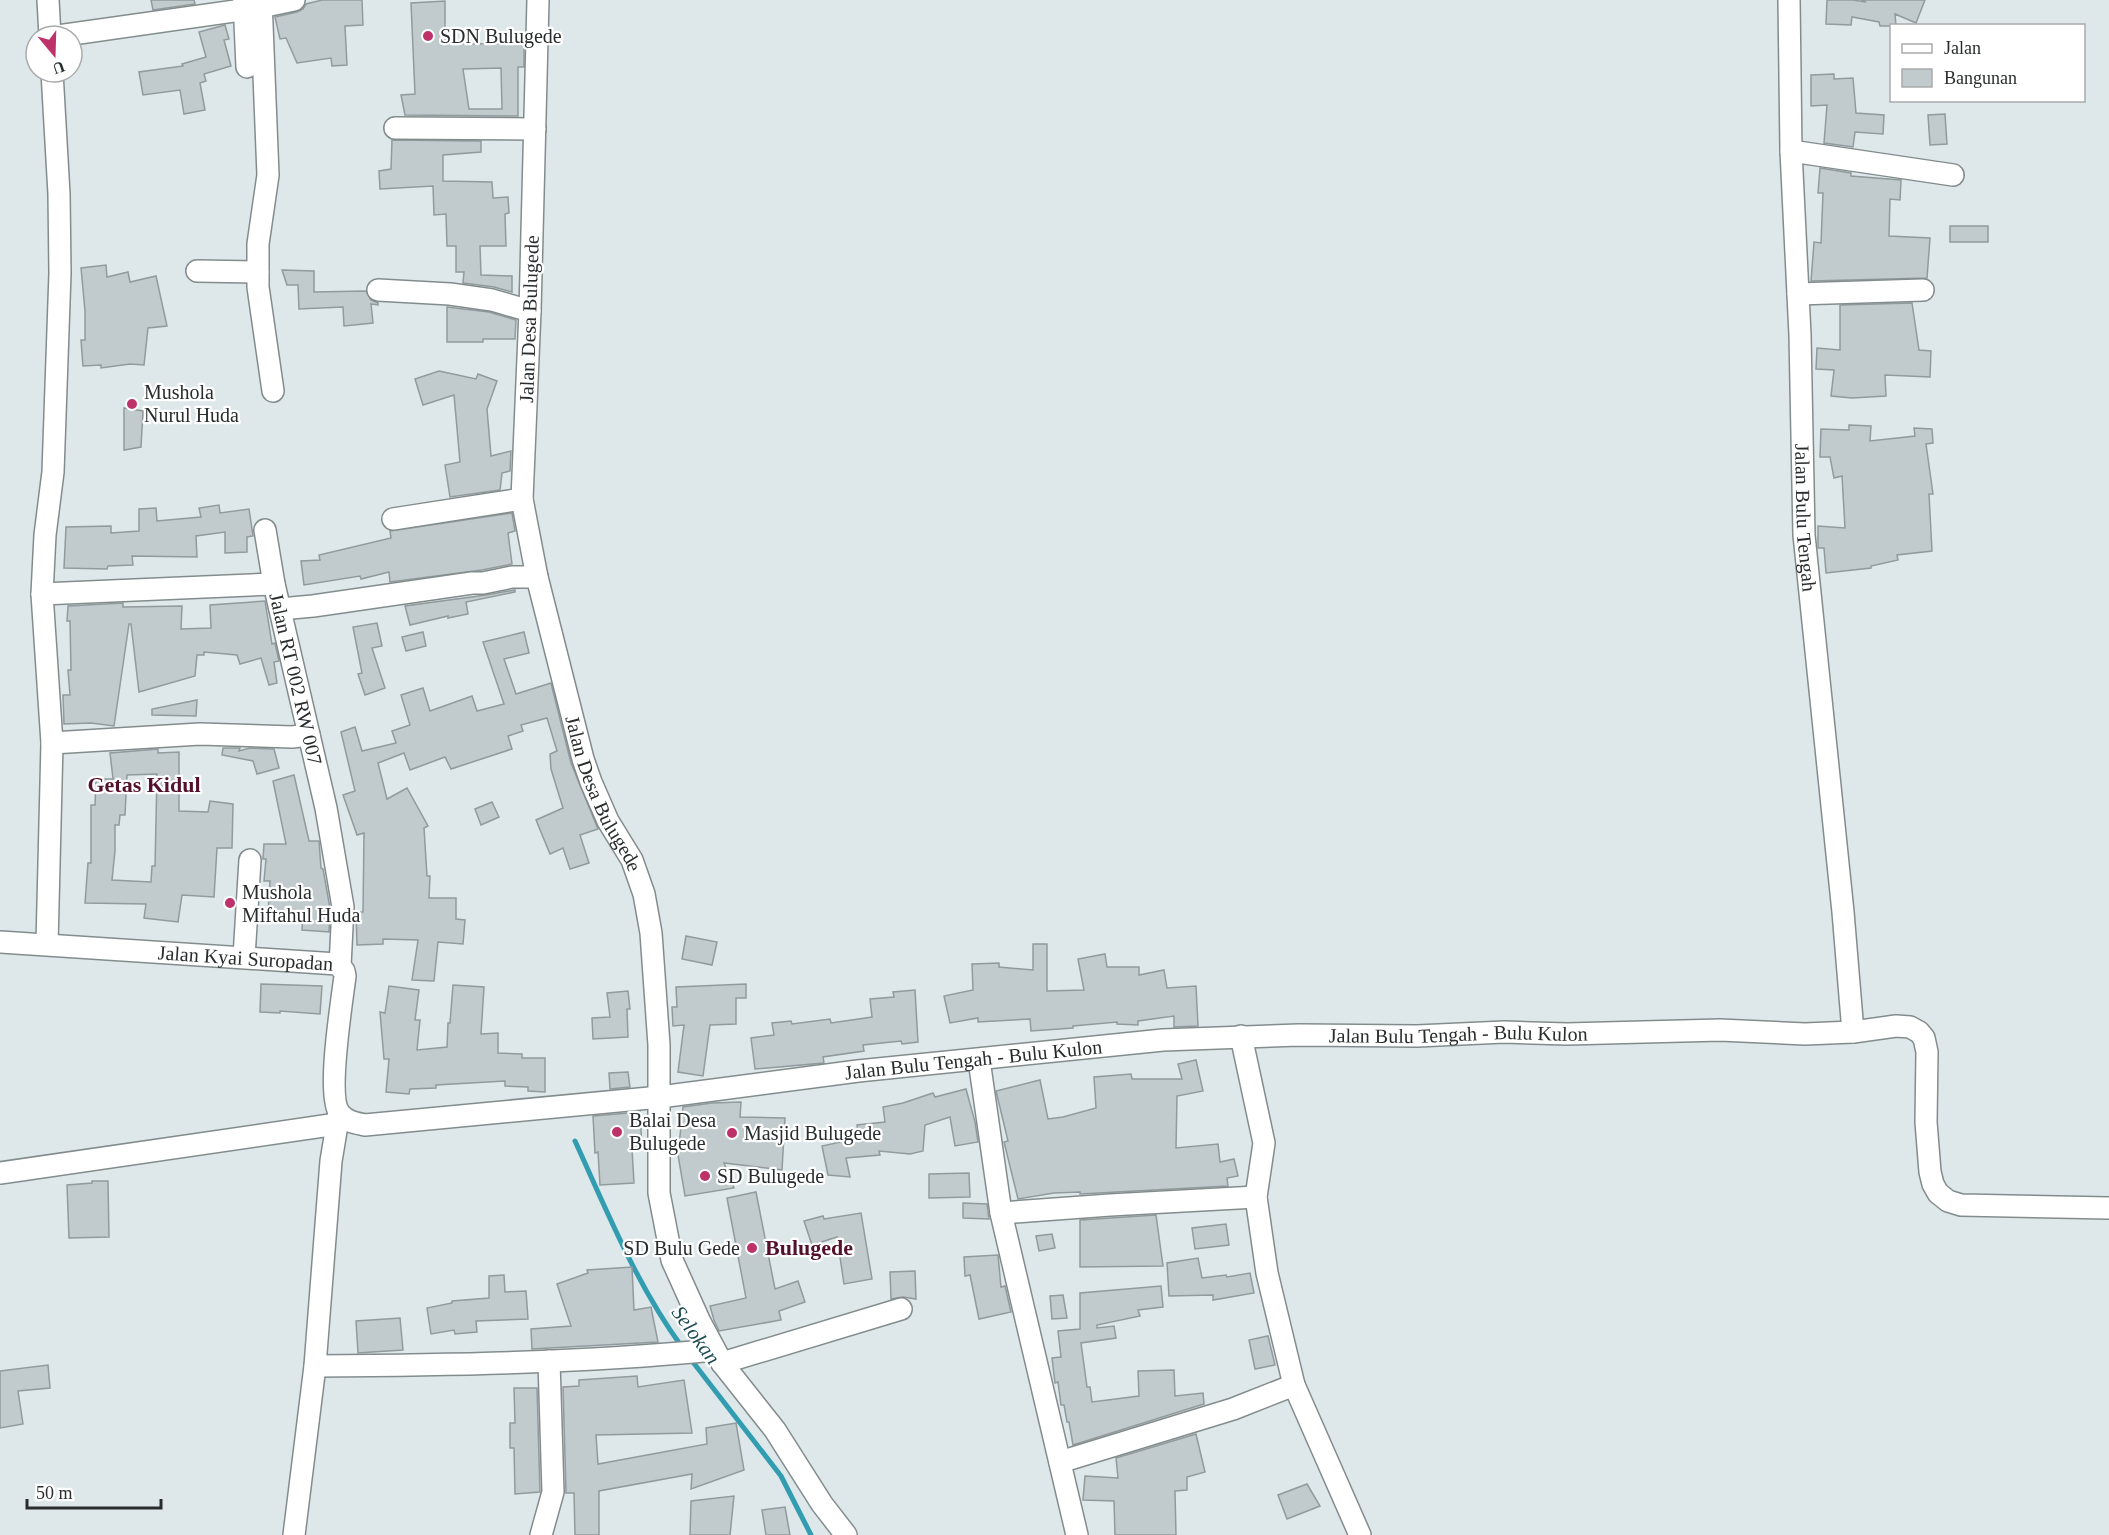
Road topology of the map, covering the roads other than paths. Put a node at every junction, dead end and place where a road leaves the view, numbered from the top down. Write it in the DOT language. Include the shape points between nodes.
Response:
graph roads {
  1 [pos="48,0"];
  2 [pos="294,0"];
  3 [pos="538,0"];
  4 [pos="1789,0"];
  5 [pos="252,6"];
  6 [pos="49,24"];
  7 [pos="84,32"];
  8 [pos="247,67"];
  9 [pos="53,84"];
  10 [pos="395,128"];
  11 [pos="535,129"];
  12 [pos="1791,151"];
  13 [pos="1953,175"];
  14 [pos="197,271"];
  15 [pos="251,272"];
  16 [pos="378,290"];
  17 [pos="1923,290"];
  18 [pos="1798,294"];
  19 [pos="530,311"];
  20 [pos="273,391"];
  21 [pos="522,499"];
  22 [pos="393,519"];
  23 [pos="266,530"];
  24 [pos="537,577"];
  25 [pos="274,584"];
  26 [pos="42,594"];
  27 [pos="285,609"];
  28 [pos="309,735"];
  29 [pos="52,743"];
  30 [pos="250,860"];
  31 [pos="0,942"];
  32 [pos="46,944"];
  33 [pos="244,957"];
  34 [pos="340,966"];
  35 [pos="1853,1032"];
  36 [pos="1241,1036"];
  37 [pos="979,1060"];
  38 [pos="660,1098"];
  39 [pos="338,1118"];
  40 [pos="0,1173"];
  41 [pos="1256,1197"];
  42 [pos="2109,1208"];
  43 [pos="1001,1213"];
  44 [pos="901,1309"];
  45 [pos="718,1357"];
  46 [pos="549,1361"];
  47 [pos="315,1366"];
  48 [pos="1294,1385"];
  49 [pos="1060,1461"];
  50 [pos="294,1535"];
  51 [pos="541,1535"];
  52 [pos="846,1535"];
  53 [pos="1077,1535"];
  54 [pos="1360,1535"];
  1 -- 6 [label="street"];
  2 -- 5 [label="street"];
  3 -- 11 [label="street, Jalan Desa Bulugede"];
  4 -- 12 [label="street, Jalan Bulu Tengah"];
  5 -- 7 [label="street"];
  5 -- 8 [label="street"];
  5 -- 15 [label="street" via="268,175"];
  9 -- 26 [label="street" via="60,273 53,472"];
  10 -- 11 [label="street"];
  11 -- 19 [label="street, Jalan Desa Bulugede"];
  12 -- 13 [label="street"];
  12 -- 18 [label="street, Jalan Bulu Tengah"];
  14 -- 15 [label="street"];
  15 -- 20 [label="street" via="258,287"];
  16 -- 19 [label="street" via="492,300"];
  17 -- 18 [label="street"];
  18 -- 35 [label="street, Jalan Bulu Tengah" via="1804,535"];
  19 -- 21 [label="street, Jalan Desa Bulugede"];
  21 -- 22 [label="street"];
  21 -- 24 [label="street, Jalan Desa Bulugede"];
  23 -- 25 [label="street"];
  24 -- 27 [label="street" via="512,577"];
  24 -- 38 [label="street, Jalan Desa Bulugede" via="591,782 608,821 632,860 644,894 651,933"];
  25 -- 26 [label="street, Jalan RT 002 RW 007"];
  25 -- 27 [label="street, Jalan RT 002 RW 007"];
  26 -- 29 [label="street"];
  27 -- 28 [label="street, Jalan RT 002 RW 007"];
  28 -- 29 [label="street" via="200,734"];
  28 -- 34 [label="street, Jalan RT 002 RW 007" via="343,907"];
  29 -- 32 [label="street"];
  30 -- 33 [label="street"];
  31 -- 32 [label="street, Jalan Kyai Suropadan"];
  32 -- 33 [label="street, Jalan Kyai Suropadan"];
  33 -- 34 [label="street, Jalan Kyai Suropadan"];
  34 -- 39 [label="street, Jalan Kyai Suropadan" via="345,976 334,1077"];
  35 -- 36 [label="street, Jalan Bulu Tengah - Bulu Kulon"];
  35 -- 42 [label="street, Jalan Bulu Tengah - Bulu Kulon" via="1896,1026 1910,1028 1924,1038 1928,1163 1933,1184 1948,1201 1961,1205"];
  36 -- 37 [label="street, Jalan Bulu Tengah - Bulu Kulon" via="1163,1040"];
  36 -- 41 [label="street" via="1264,1143"];
  37 -- 38 [label="street, Jalan Bulu Tengah - Bulu Kulon" via="858,1071"];
  37 -- 43 [label="street"];
  38 -- 39 [label="street" via="365,1125"];
  38 -- 45 [label="street, Jalan Desa Bulugede" via="659,1193 672,1260"];
  39 -- 40 [label="street"];
  39 -- 47 [label="street, Jalan Kyai Suropadan"];
  41 -- 43 [label="street"];
  41 -- 48 [label="street" via="1267,1274"];
  43 -- 49 [label="street"];
  44 -- 45 [label="street"];
  45 -- 46 [label="street" via="682,1353"];
  45 -- 52 [label="street, Jalan Desa Bulugede" via="775,1430"];
  46 -- 47 [label="street"];
  46 -- 51 [label="street" via="553,1492"];
  47 -- 50 [label="street, Jalan Kyai Suropadan"];
  48 -- 49 [label="street" via="1233,1408"];
  48 -- 54 [label="street"];
  49 -- 53 [label="street"];
}
